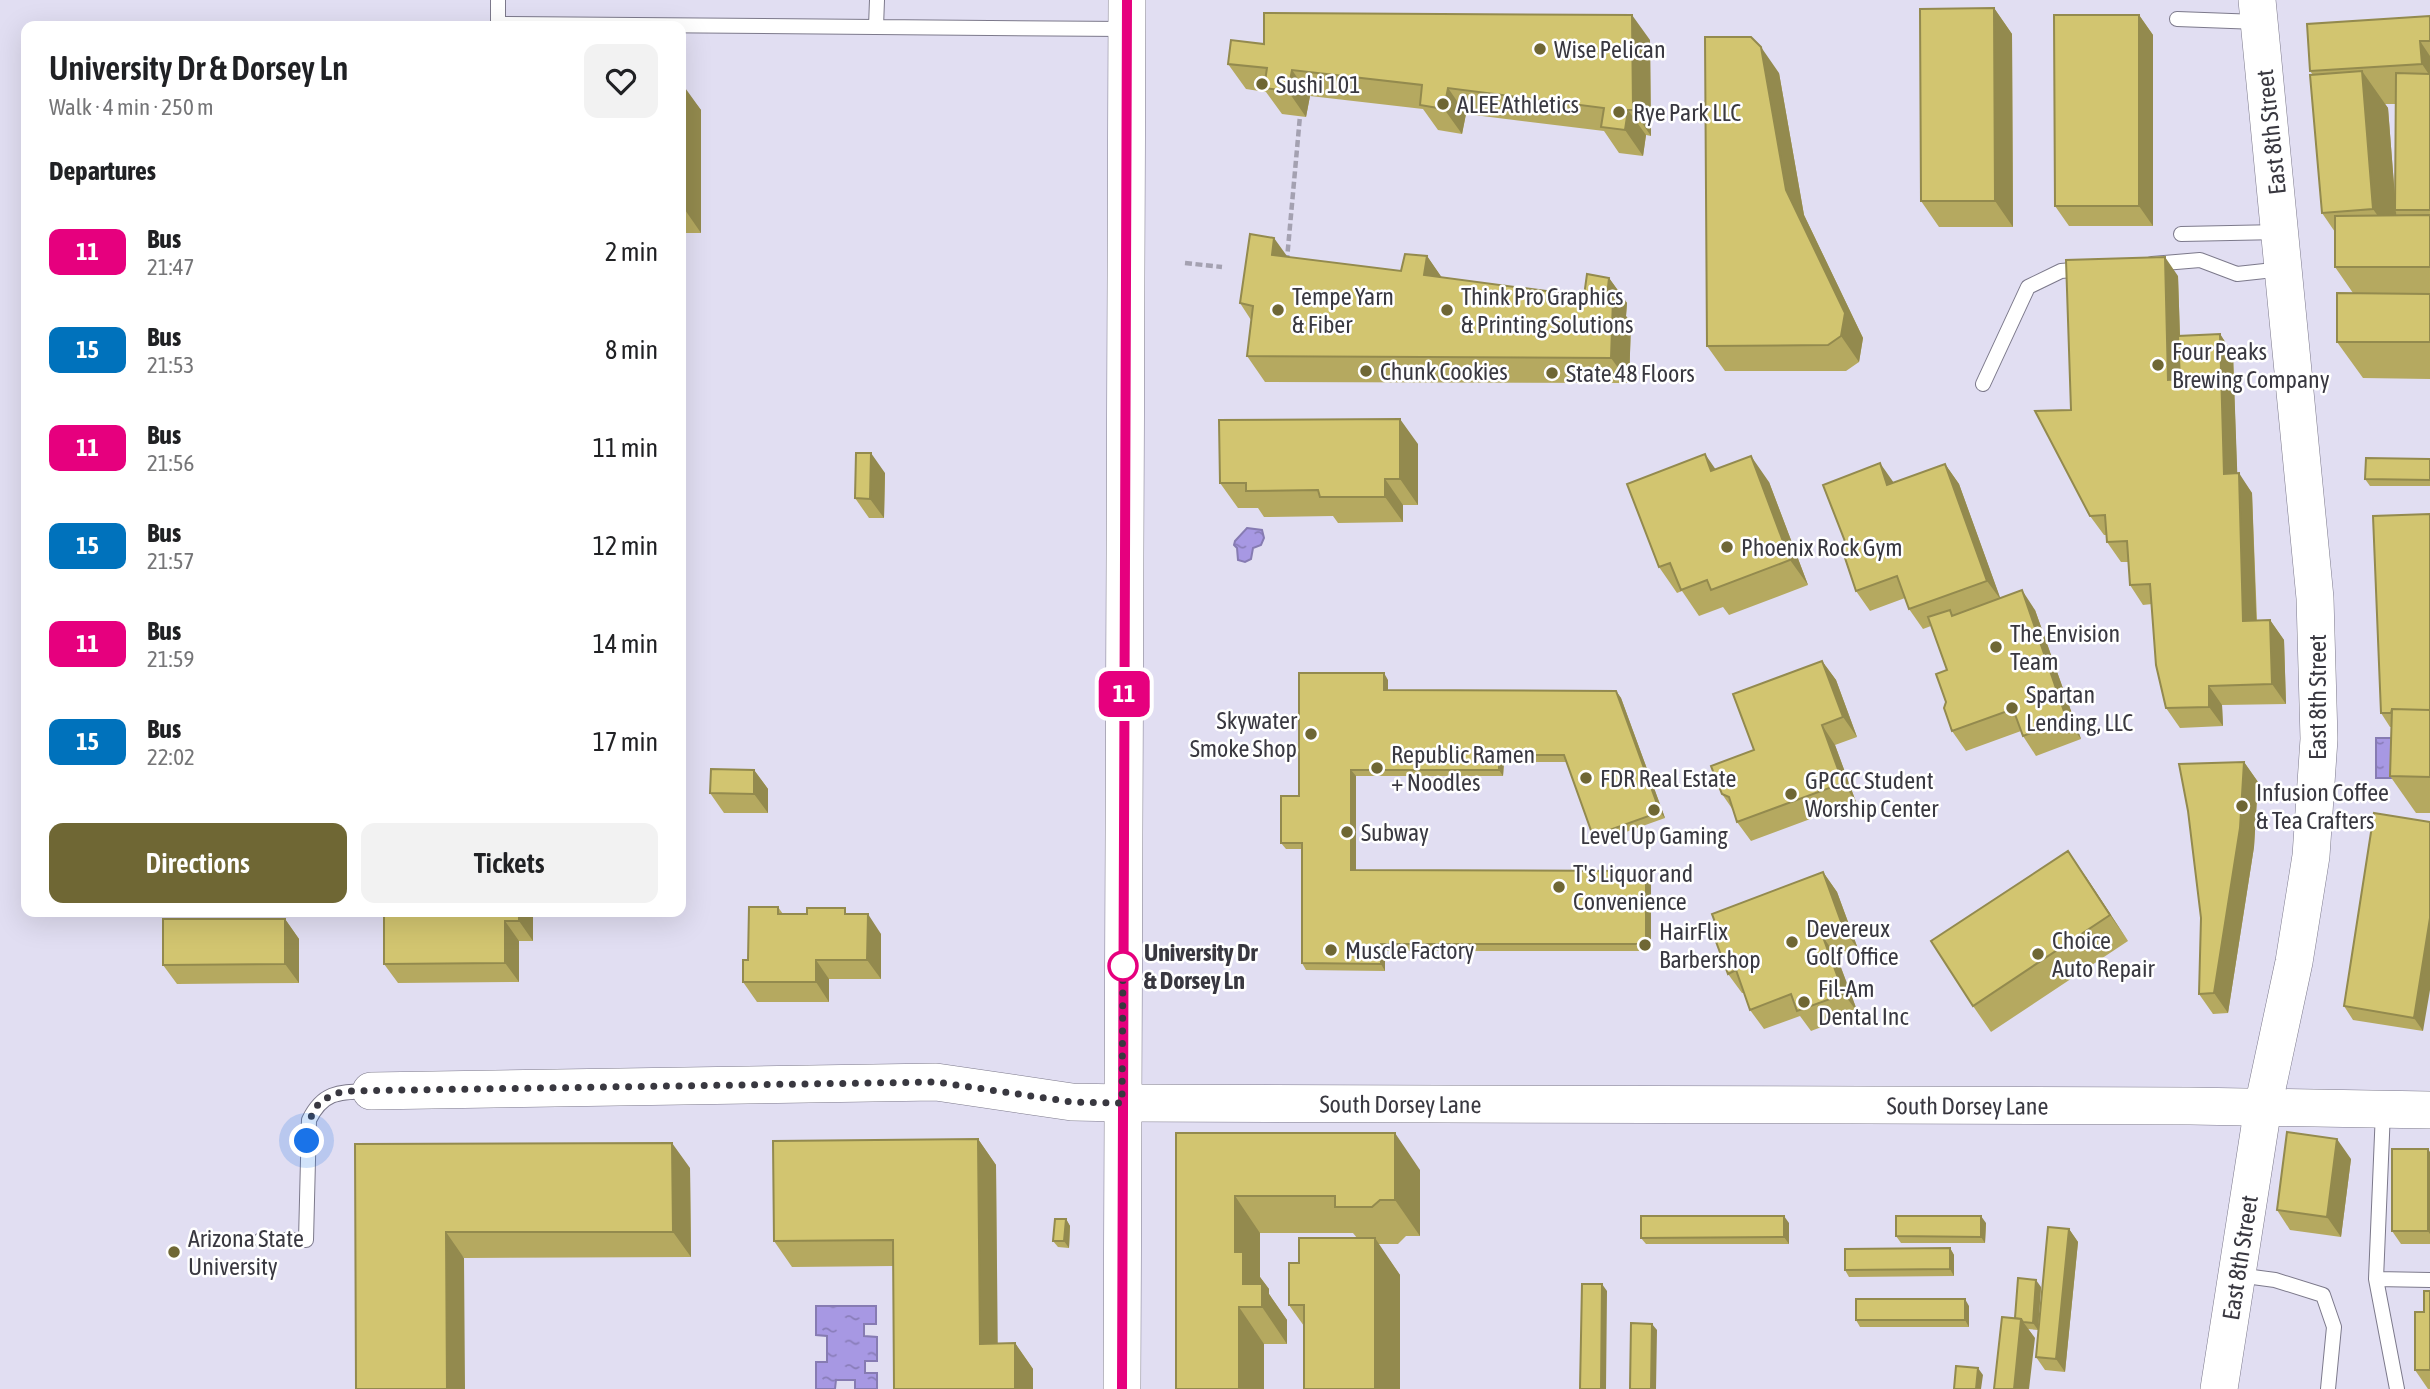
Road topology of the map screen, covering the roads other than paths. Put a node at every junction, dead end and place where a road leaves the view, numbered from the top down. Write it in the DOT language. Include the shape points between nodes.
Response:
graph roads {
  1 [pos="498,0"];
  2 [pos="877,0"];
  3 [pos="2258,11"];
  4 [pos="1127,15"];
  5 [pos="2177,19"];
  6 [pos="498,21"];
  7 [pos="686,25"];
  8 [pos="876,27"];
  9 [pos="2281,232"];
  10 [pos="2180,234"];
  11 [pos="2131,266"];
  12 [pos="2103,268"];
  13 [pos="2285,269"];
  14 [pos="1983,384"];
  15 [pos="371,1091"];
  16 [pos="1122,1103"];
  17 [pos="2263,1107"];
  18 [pos="2383,1110"];
  19 [pos="2430,1110"];
  20 [pos="261,1240"];
  21 [pos="2237,1275"];
  22 [pos="2376,1279"];
  23 [pos="2430,1280"];
  24 [pos="1122,1389"];
  25 [pos="2219,1389"];
  26 [pos="2328,1389"];
  27 [pos="2398,1389"];
  1 -- 6 [label="lane"];
  2 -- 8 [label="lane"];
  3 -- 5 [label="lane"];
  3 -- 9 [label="street, East 8th Street"];
  4 -- 8 [label="lane"];
  4 -- 16 [label="street"];
  7 -- 8 [label="lane"];
  9 -- 10 [label="lane"];
  9 -- 13 [label="street, East 8th Street"];
  11 -- 13 [label="lane" via="2200,260 2237,274"];
  12 -- 14 [label="lane" via="2061,271 2028,287"];
  13 -- 17 [label="street, East 8th Street" via="2315,598 2319,739 2311,856"];
  15 -- 16 [label="street, South Dorsey Lane" via="936,1082 1072,1102"];
  15 -- 20 [label="lane" via="344,1091 326,1097 309,1120 306,1240"];
  16 -- 17 [label="street, South Dorsey Lane"];
  16 -- 24 [label="street"];
  17 -- 18 [label="street, South Dorsey Lane"];
  17 -- 21 [label="street, East 8th Street"];
  18 -- 19 [label="street, South Dorsey Lane"];
  18 -- 22 [label="lane"];
  21 -- 25 [label="street, East 8th Street"];
  21 -- 26 [label="lane" via="2275,1280 2323,1295 2334,1326"];
  22 -- 23 [label="lane"];
  22 -- 27 [label="lane"];
}
